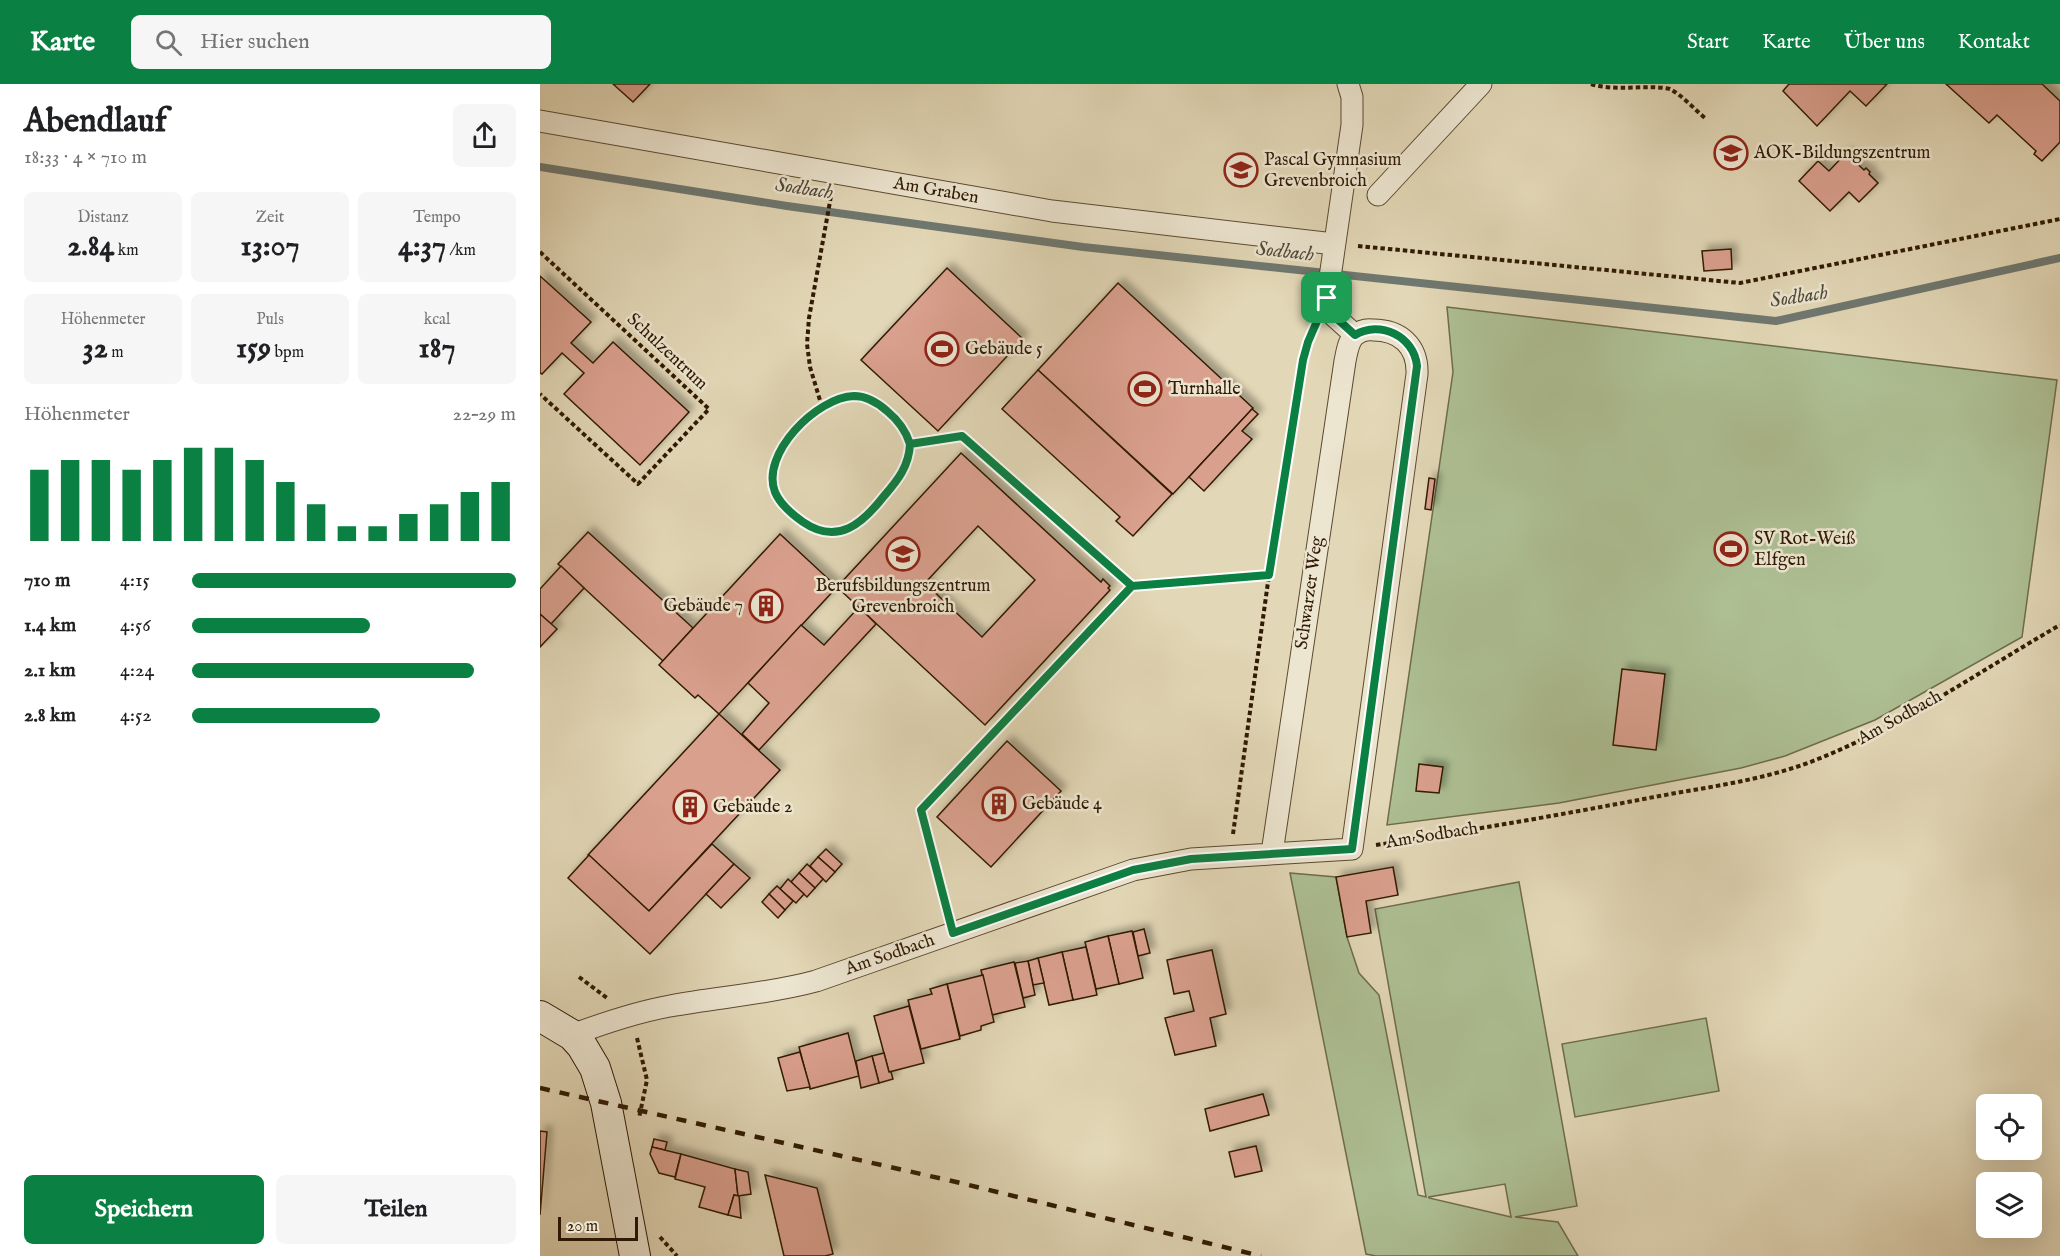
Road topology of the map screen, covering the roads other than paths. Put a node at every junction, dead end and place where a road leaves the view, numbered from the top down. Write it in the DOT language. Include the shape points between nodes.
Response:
graph roads {
  1 [pos="1348,84"];
  2 [pos="1481,84"];
  3 [pos="540,121"];
  4 [pos="1378,195"];
  5 [pos="1334,244"];
  6 [pos="1355,335"];
  7 [pos="1272,853"];
  8 [pos="540,1016"];
  9 [pos="572,1035"];
  10 [pos="635,1256"];
  1 -- 5 [label="street" via="1352,125"];
  2 -- 4 [label="street"];
  3 -- 5 [label="street, Am Graben" via="1052,211"];
  5 -- 6 [label="street" via="1327,298 1334,316"];
  6 -- 7 [label="street, Schwarzer Weg" via="1345,361"];
  6 -- 7 [label="street, Am Sodbach" via="1369,329 1401,337 1414,351 1417,366 1352,849"];
  7 -- 9 [label="street, Am Sodbach" via="1191,859 1120,873 804,984 666,1006"];
  8 -- 9 [label="street"];
  9 -- 10 [label="street" via="590,1059 604,1094"];
}
